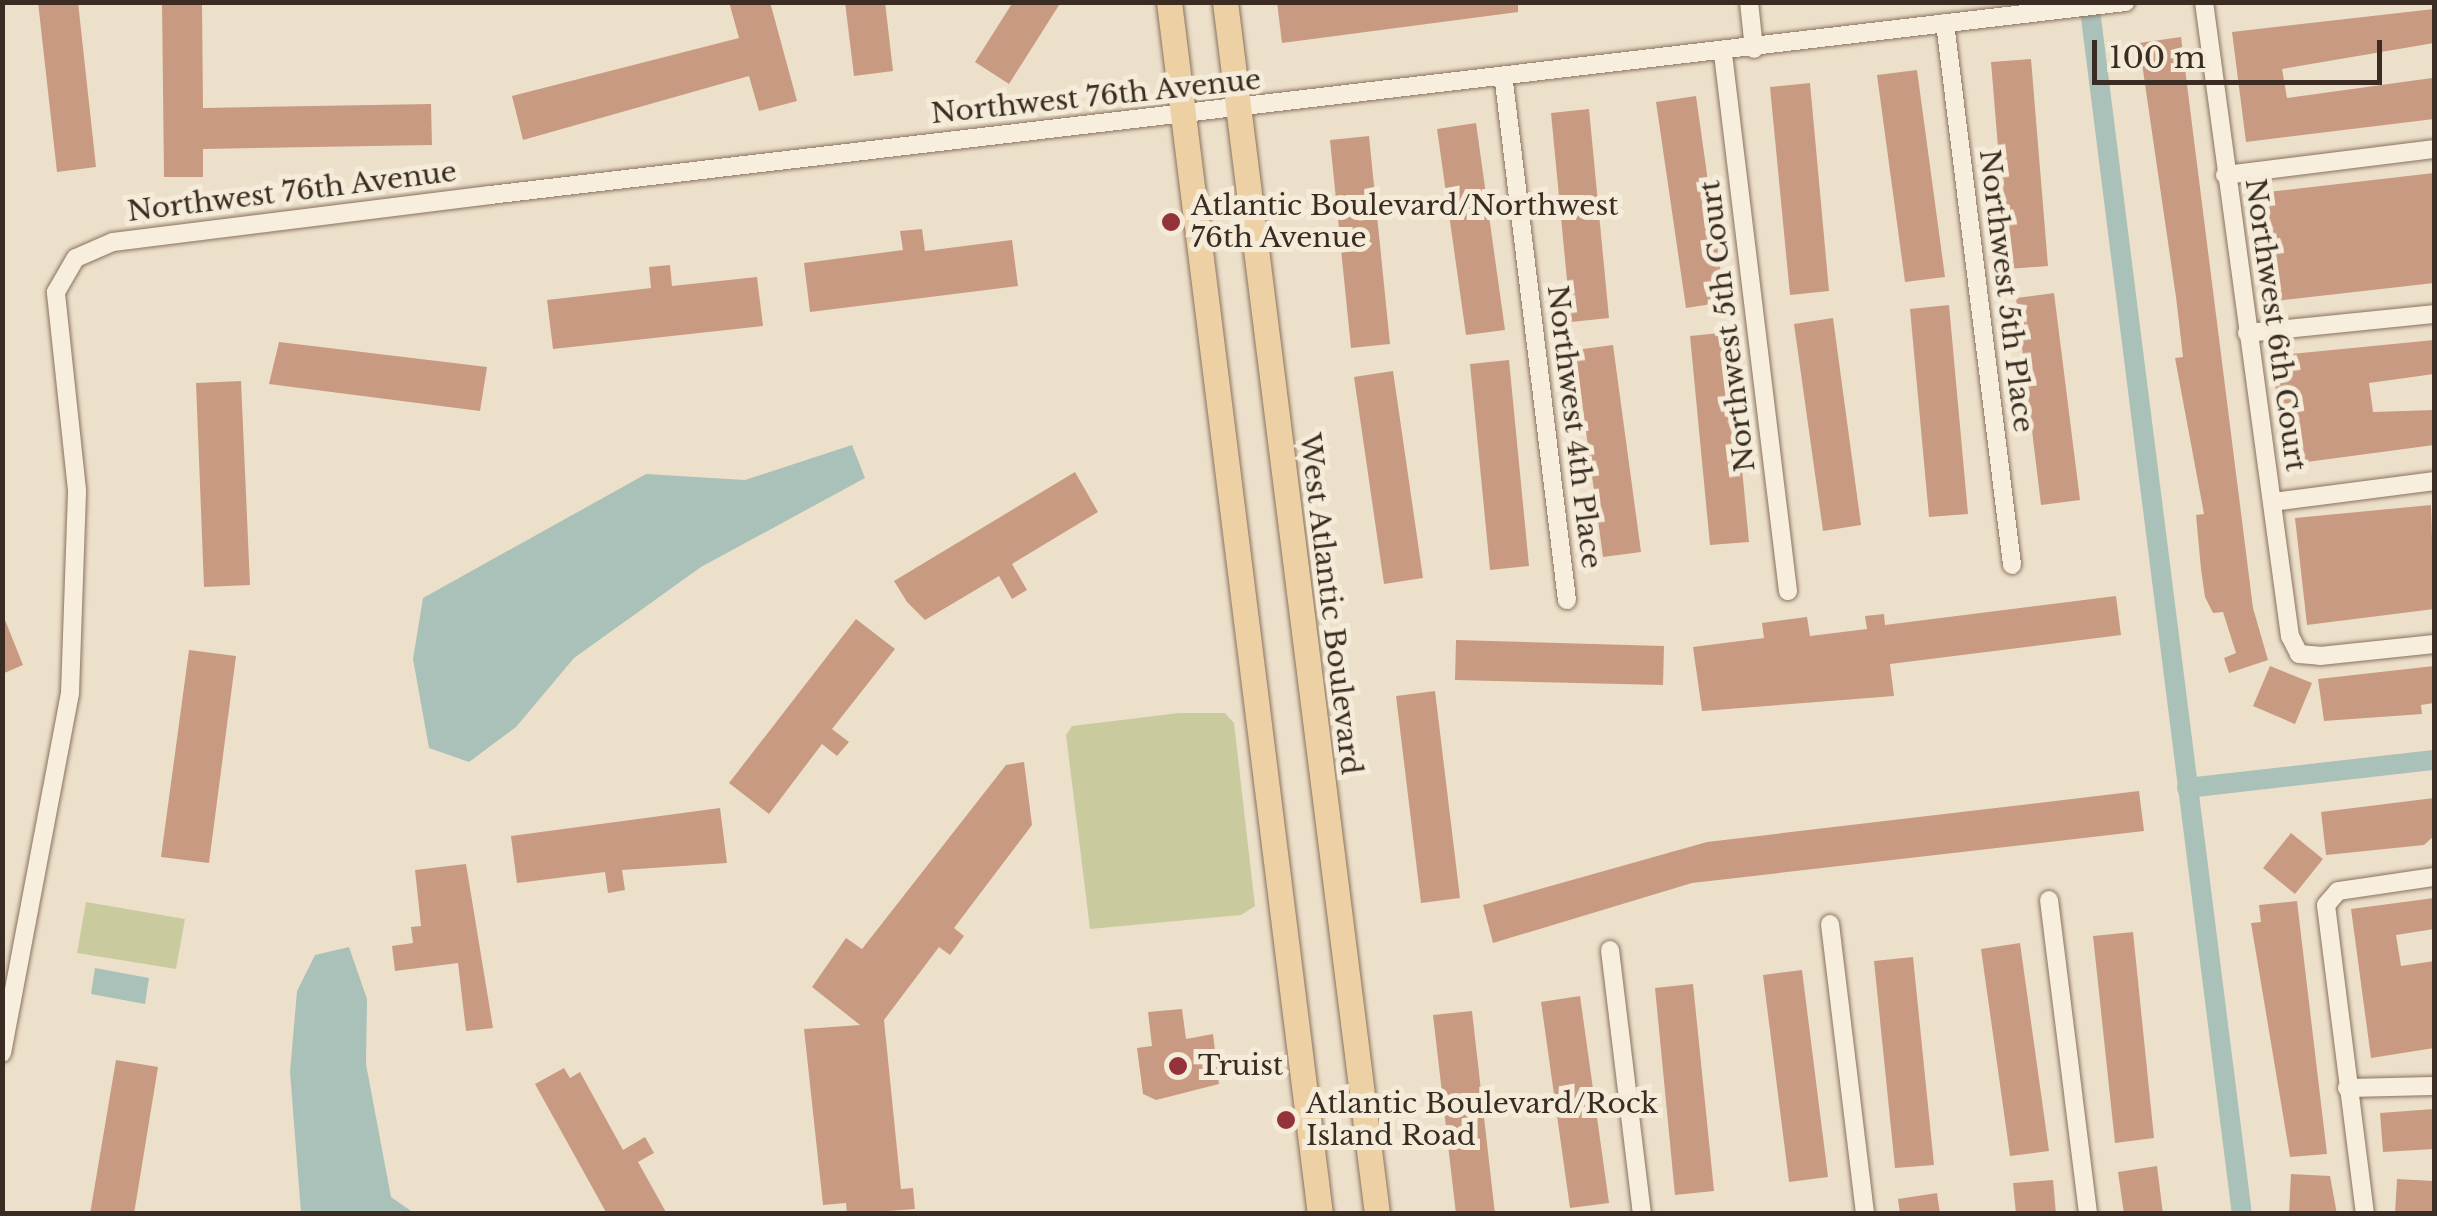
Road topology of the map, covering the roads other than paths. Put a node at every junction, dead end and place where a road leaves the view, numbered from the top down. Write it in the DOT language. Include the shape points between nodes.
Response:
graph roads {
  1 [pos="1170,2"];
  2 [pos="1225,2"];
  3 [pos="1749,2"];
  4 [pos="2204,2"];
  5 [pos="2118,3"];
  6 [pos="1945,23"];
  7 [pos="1754,49"];
  8 [pos="1723,54"];
  9 [pos="1504,82"];
  10 [pos="1236,109"];
  11 [pos="1183,113"];
  12 [pos="2434,149"];
  13 [pos="2225,174"];
  14 [pos="2434,314"];
  15 [pos="2247,334"];
  16 [pos="2434,481"];
  17 [pos="2273,502"];
  18 [pos="2012,566"];
  19 [pos="1788,590"];
  20 [pos="1567,600"];
  21 [pos="2434,644"];
  22 [pos="2434,877"];
  23 [pos="2048,900"];
  24 [pos="1830,924"];
  25 [pos="1610,950"];
  26 [pos="2,1054"];
  27 [pos="2434,1086"];
  28 [pos="2347,1088"];
  29 [pos="1320,1214"];
  30 [pos="1377,1214"];
  31 [pos="1642,1214"];
  32 [pos="1865,1214"];
  33 [pos="2088,1214"];
  34 [pos="2365,1214"];
  1 -- 11 [label="main road"];
  2 -- 10 [label="main road, West Atlantic Boulevard"];
  3 -- 7 [label="street"];
  4 -- 13 [label="street, Northwest 6th Court"];
  5 -- 6 [label="street, Northwest 76th Avenue"];
  6 -- 7 [label="street, Northwest 76th Avenue"];
  6 -- 18 [label="street, Northwest 5th Place"];
  7 -- 8 [label="street, Northwest 76th Avenue"];
  8 -- 9 [label="street, Northwest 76th Avenue"];
  8 -- 19 [label="street, Northwest 5th Court"];
  9 -- 10 [label="street, Northwest 76th Avenue"];
  9 -- 20 [label="street, Northwest 4th Place"];
  10 -- 11 [label="street, Northwest 76th Avenue"];
  10 -- 30 [label="main road, West Atlantic Boulevard"];
  11 -- 26 [label="street, Northwest 76th Avenue" via="131,240 76,258 56,292 77,490 70,692"];
  11 -- 29 [label="main road"];
  12 -- 13 [label="street"];
  13 -- 15 [label="street, Northwest 6th Court"];
  14 -- 15 [label="street"];
  15 -- 17 [label="street, Northwest 6th Court"];
  16 -- 17 [label="street"];
  17 -- 21 [label="street, Northwest 6th Court" via="2299,654"];
  22 -- 28 [label="street" via="2338,891 2326,904"];
  23 -- 33 [label="street"];
  24 -- 32 [label="street"];
  25 -- 31 [label="street"];
  27 -- 28 [label="street"];
  28 -- 34 [label="street"];
}
